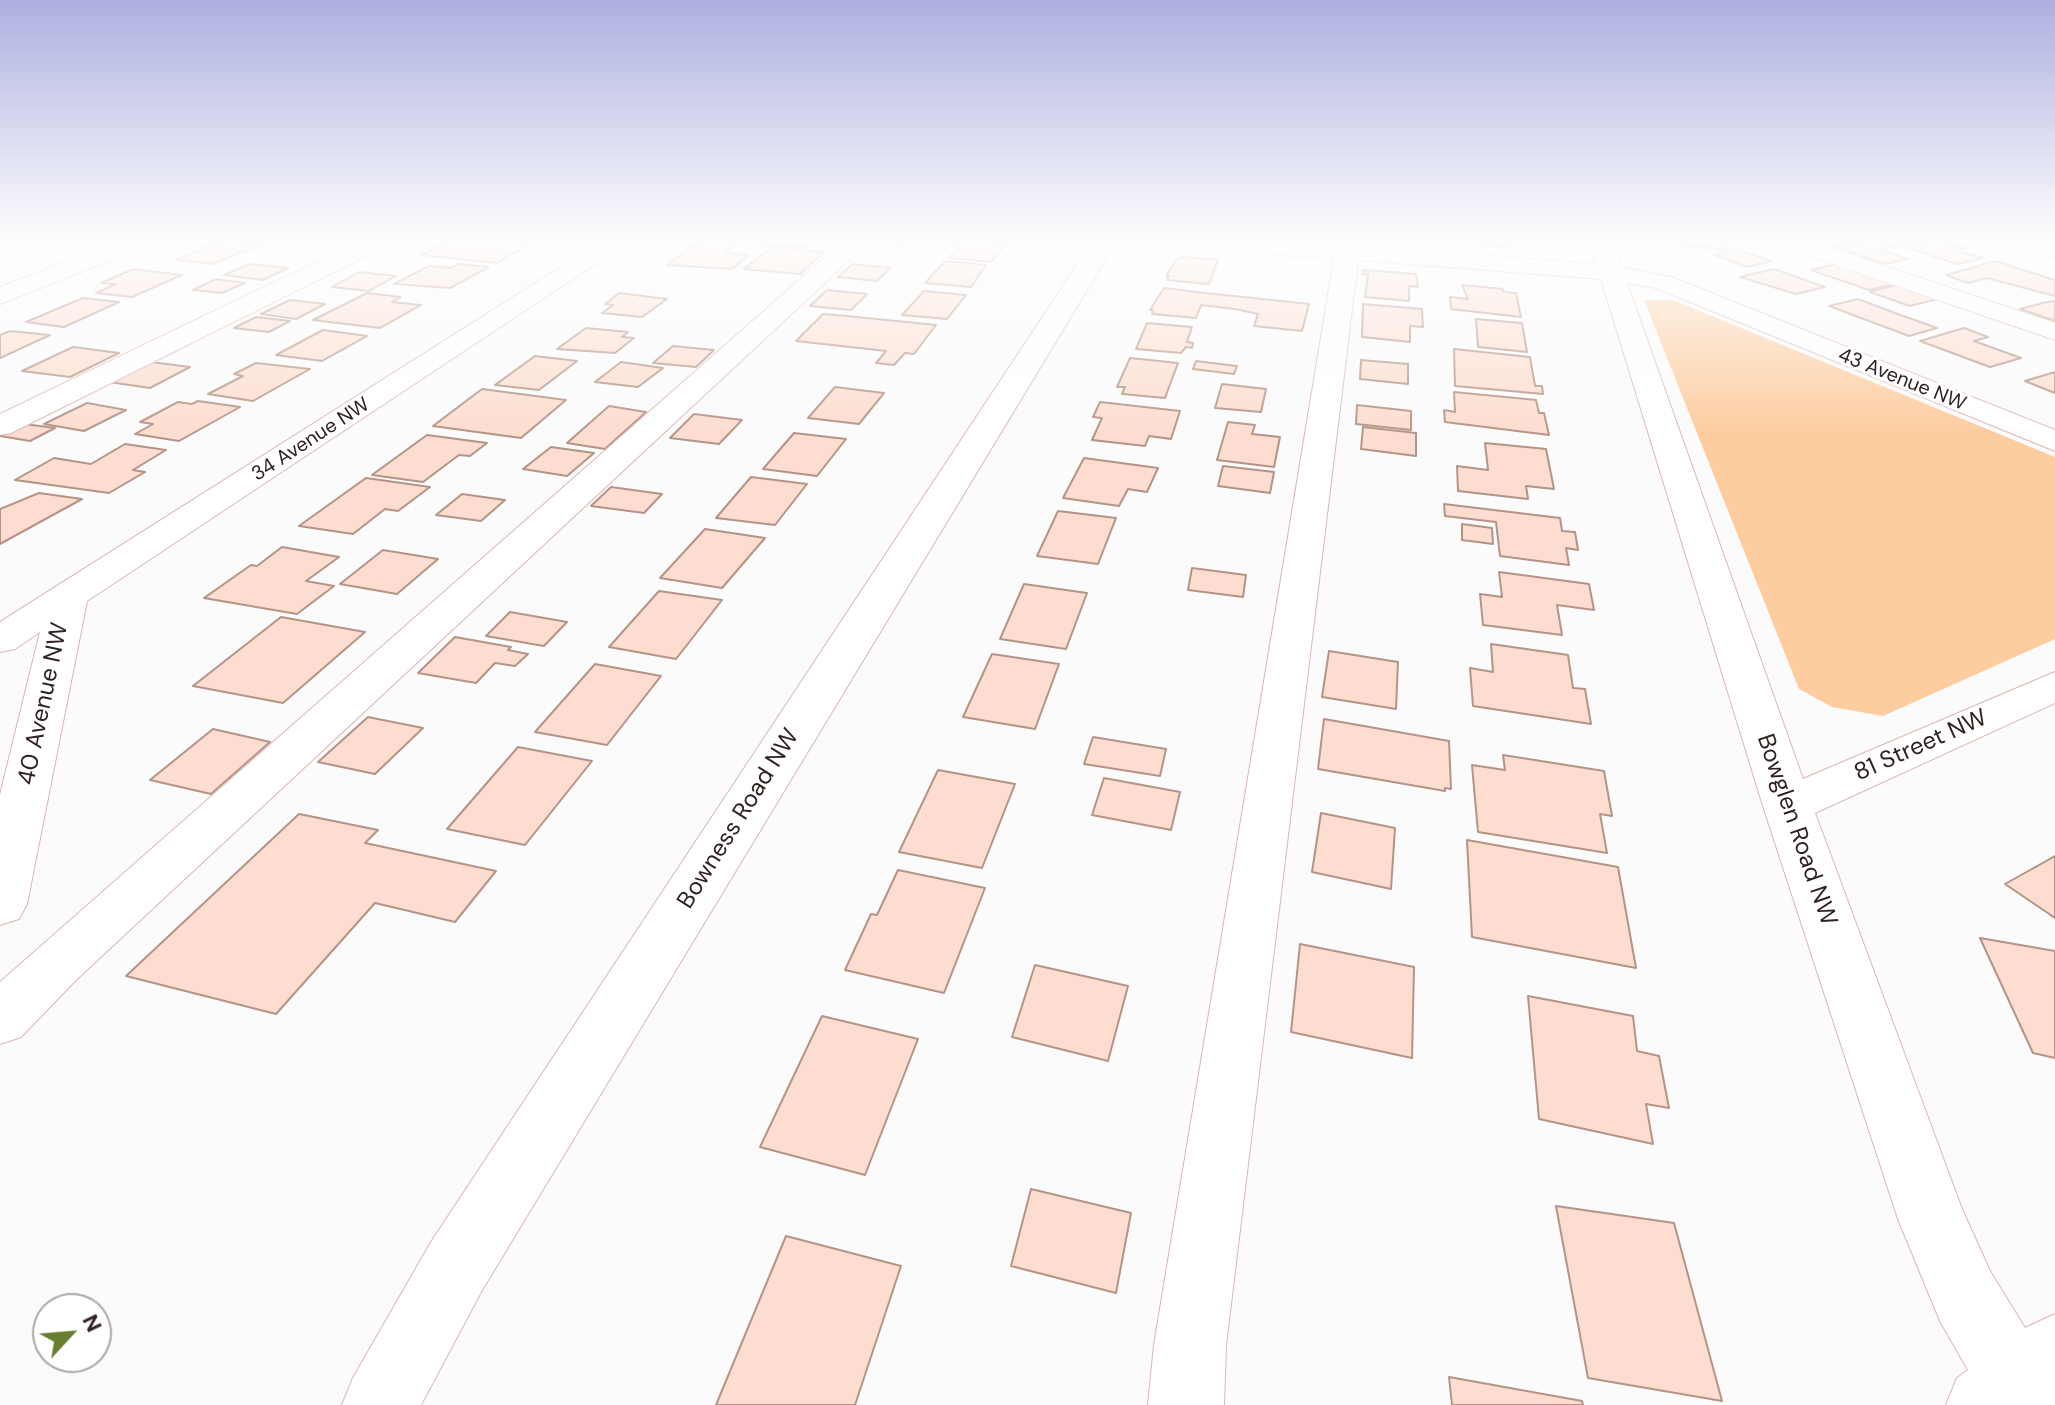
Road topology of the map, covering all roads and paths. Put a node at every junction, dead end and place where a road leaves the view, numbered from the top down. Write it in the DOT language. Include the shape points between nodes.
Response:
graph roads {
  1 [pos="248,305"];
  2 [pos="520,305"];
  3 [pos="787,305"];
  4 [pos="1065,305"];
  5 [pos="1340,305"];
  6 [pos="1623,305"];
  7 [pos="1718,305"];
  8 [pos="1974,305"];
  9 [pos="2055,332"];
  10 [pos="0,426"];
  11 [pos="2055,441"];
  12 [pos="68,597"];
  13 [pos="0,640"];
  14 [pos="2055,686"];
  15 [pos="1787,806"];
  16 [pos="0,904"];
  17 [pos="0,1019"];
  18 [pos="2021,1386"];
  19 [pos="380,1405"];
  20 [pos="1186,1405"];
  1 -- 10 [label="street"];
  2 -- 12 [label="street, 34 Avenue NW"];
  3 -- 17 [label="street"];
  4 -- 19 [label="street, Bowness Road NW" via="456,1267"];
  5 -- 20 [label="street" via="1190,1345"];
  6 -- 15 [label="street, Bowglen Road NW"];
  7 -- 11 [label="street, 43 Avenue NW"];
  8 -- 9 [label="street"];
  12 -- 13 [label="street, 34 Avenue NW"];
  12 -- 16 [label="street, 40 Avenue NW"];
  14 -- 15 [label="street, 81 Street NW"];
  15 -- 18 [label="street, Bowglen Road NW" via="1932,1219 1965,1296"];
}
